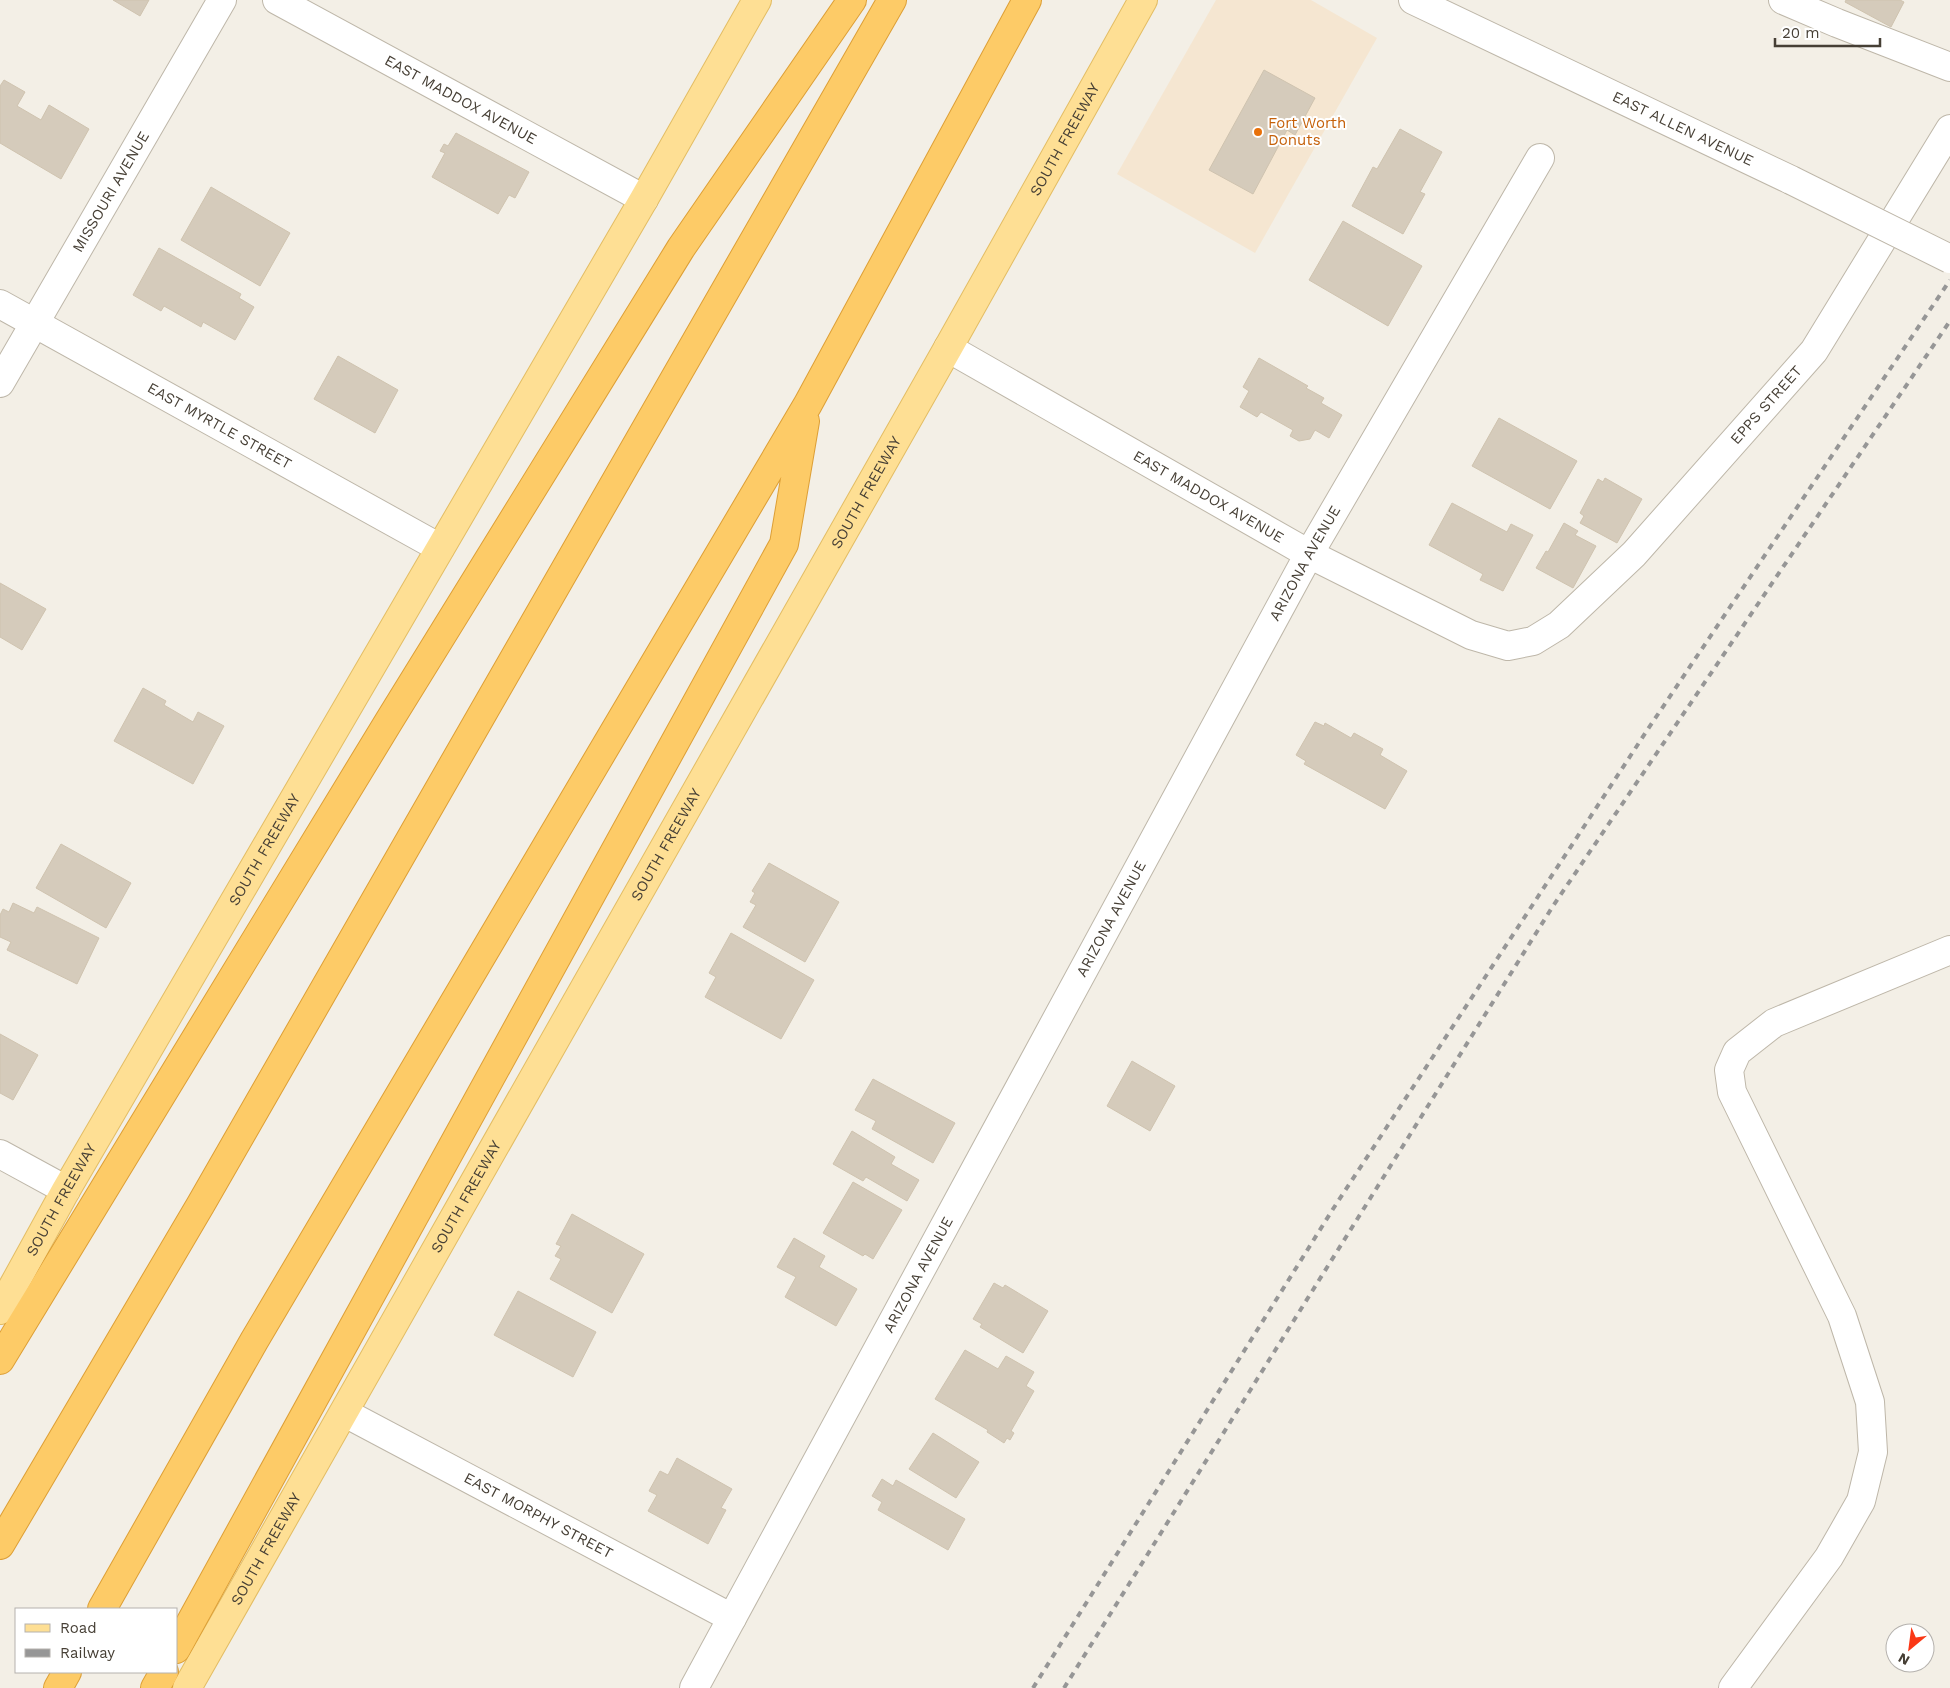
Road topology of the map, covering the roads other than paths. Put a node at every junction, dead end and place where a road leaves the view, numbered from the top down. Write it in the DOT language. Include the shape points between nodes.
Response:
graph roads {
  1 [pos="222,0"];
  2 [pos="277,0"];
  3 [pos="757,0"];
  4 [pos="852,0"];
  5 [pos="892,0"];
  6 [pos="1027,0"];
  7 [pos="1143,0"];
  8 [pos="1413,0"];
  9 [pos="1783,0"];
  10 [pos="1950,67"];
  11 [pos="1950,129"];
  12 [pos="1540,158"];
  13 [pos="644,199"];
  14 [pos="1950,259"];
  15 [pos="0,304"];
  16 [pos="35,323"];
  17 [pos="948,348"];
  18 [pos="0,383"];
  19 [pos="808,404"];
  20 [pos="440,548"];
  21 [pos="1309,554"];
  22 [pos="1534,641"];
  23 [pos="1950,950"];
  24 [pos="0,1154"];
  25 [pos="66,1190"];
  26 [pos="0,1310"];
  27 [pos="0,1360"];
  28 [pos="345,1413"];
  29 [pos="0,1544"];
  30 [pos="103,1608"];
  31 [pos="732,1618"];
  32 [pos="178,1645"];
  33 [pos="66,1673"];
  34 [pos="163,1673"];
  35 [pos="58,1688"];
  36 [pos="155,1688"];
  37 [pos="188,1688"];
  38 [pos="694,1688"];
  39 [pos="1733,1688"];
  1 -- 16 [label="street, MISSOURI AVENUE"];
  2 -- 13 [label="street, EAST MADDOX AVENUE"];
  3 -- 13 [label="main road, SOUTH FREEWAY"];
  4 -- 27 [label="highway" via="682,248"];
  5 -- 29 [label="highway" via="201,1204"];
  6 -- 19 [label="highway"];
  7 -- 17 [label="main road, SOUTH FREEWAY"];
  8 -- 14 [label="street, EAST ALLEN AVENUE, bridge"];
  9 -- 10 [label="street"];
  11 -- 22 [label="street, EPPS STREET" via="1814,351 1634,554 1559,625"];
  12 -- 21 [label="street, ARIZONA AVENUE"];
  13 -- 20 [label="main road, SOUTH FREEWAY"];
  15 -- 16 [label="street, EAST MYRTLE STREET"];
  16 -- 18 [label="street, MISSOURI AVENUE"];
  16 -- 20 [label="street, EAST MYRTLE STREET"];
  17 -- 21 [label="street, EAST MADDOX AVENUE"];
  17 -- 28 [label="main road, SOUTH FREEWAY"];
  19 -- 30 [label="highway" via="254,1341"];
  19 -- 32 [label="highway" via="784,544"];
  20 -- 25 [label="main road, SOUTH FREEWAY"];
  21 -- 22 [label="street, EAST MADDOX AVENUE" via="1471,634 1508,646"];
  21 -- 31 [label="street, ARIZONA AVENUE"];
  23 -- 39 [label="street" via="1774,1023 1737,1052 1729,1070 1732,1092 1842,1316 1870,1402 1874,1452 1861,1501 1829,1557"];
  24 -- 25 [label="street"];
  25 -- 26 [label="main road, SOUTH FREEWAY"];
  28 -- 31 [label="street, EAST MORPHY STREET"];
  28 -- 37 [label="main road, SOUTH FREEWAY"];
  31 -- 38 [label="street, ARIZONA AVENUE"];
  33 -- 35 [label="highway"];
  34 -- 36 [label="highway"];
}
